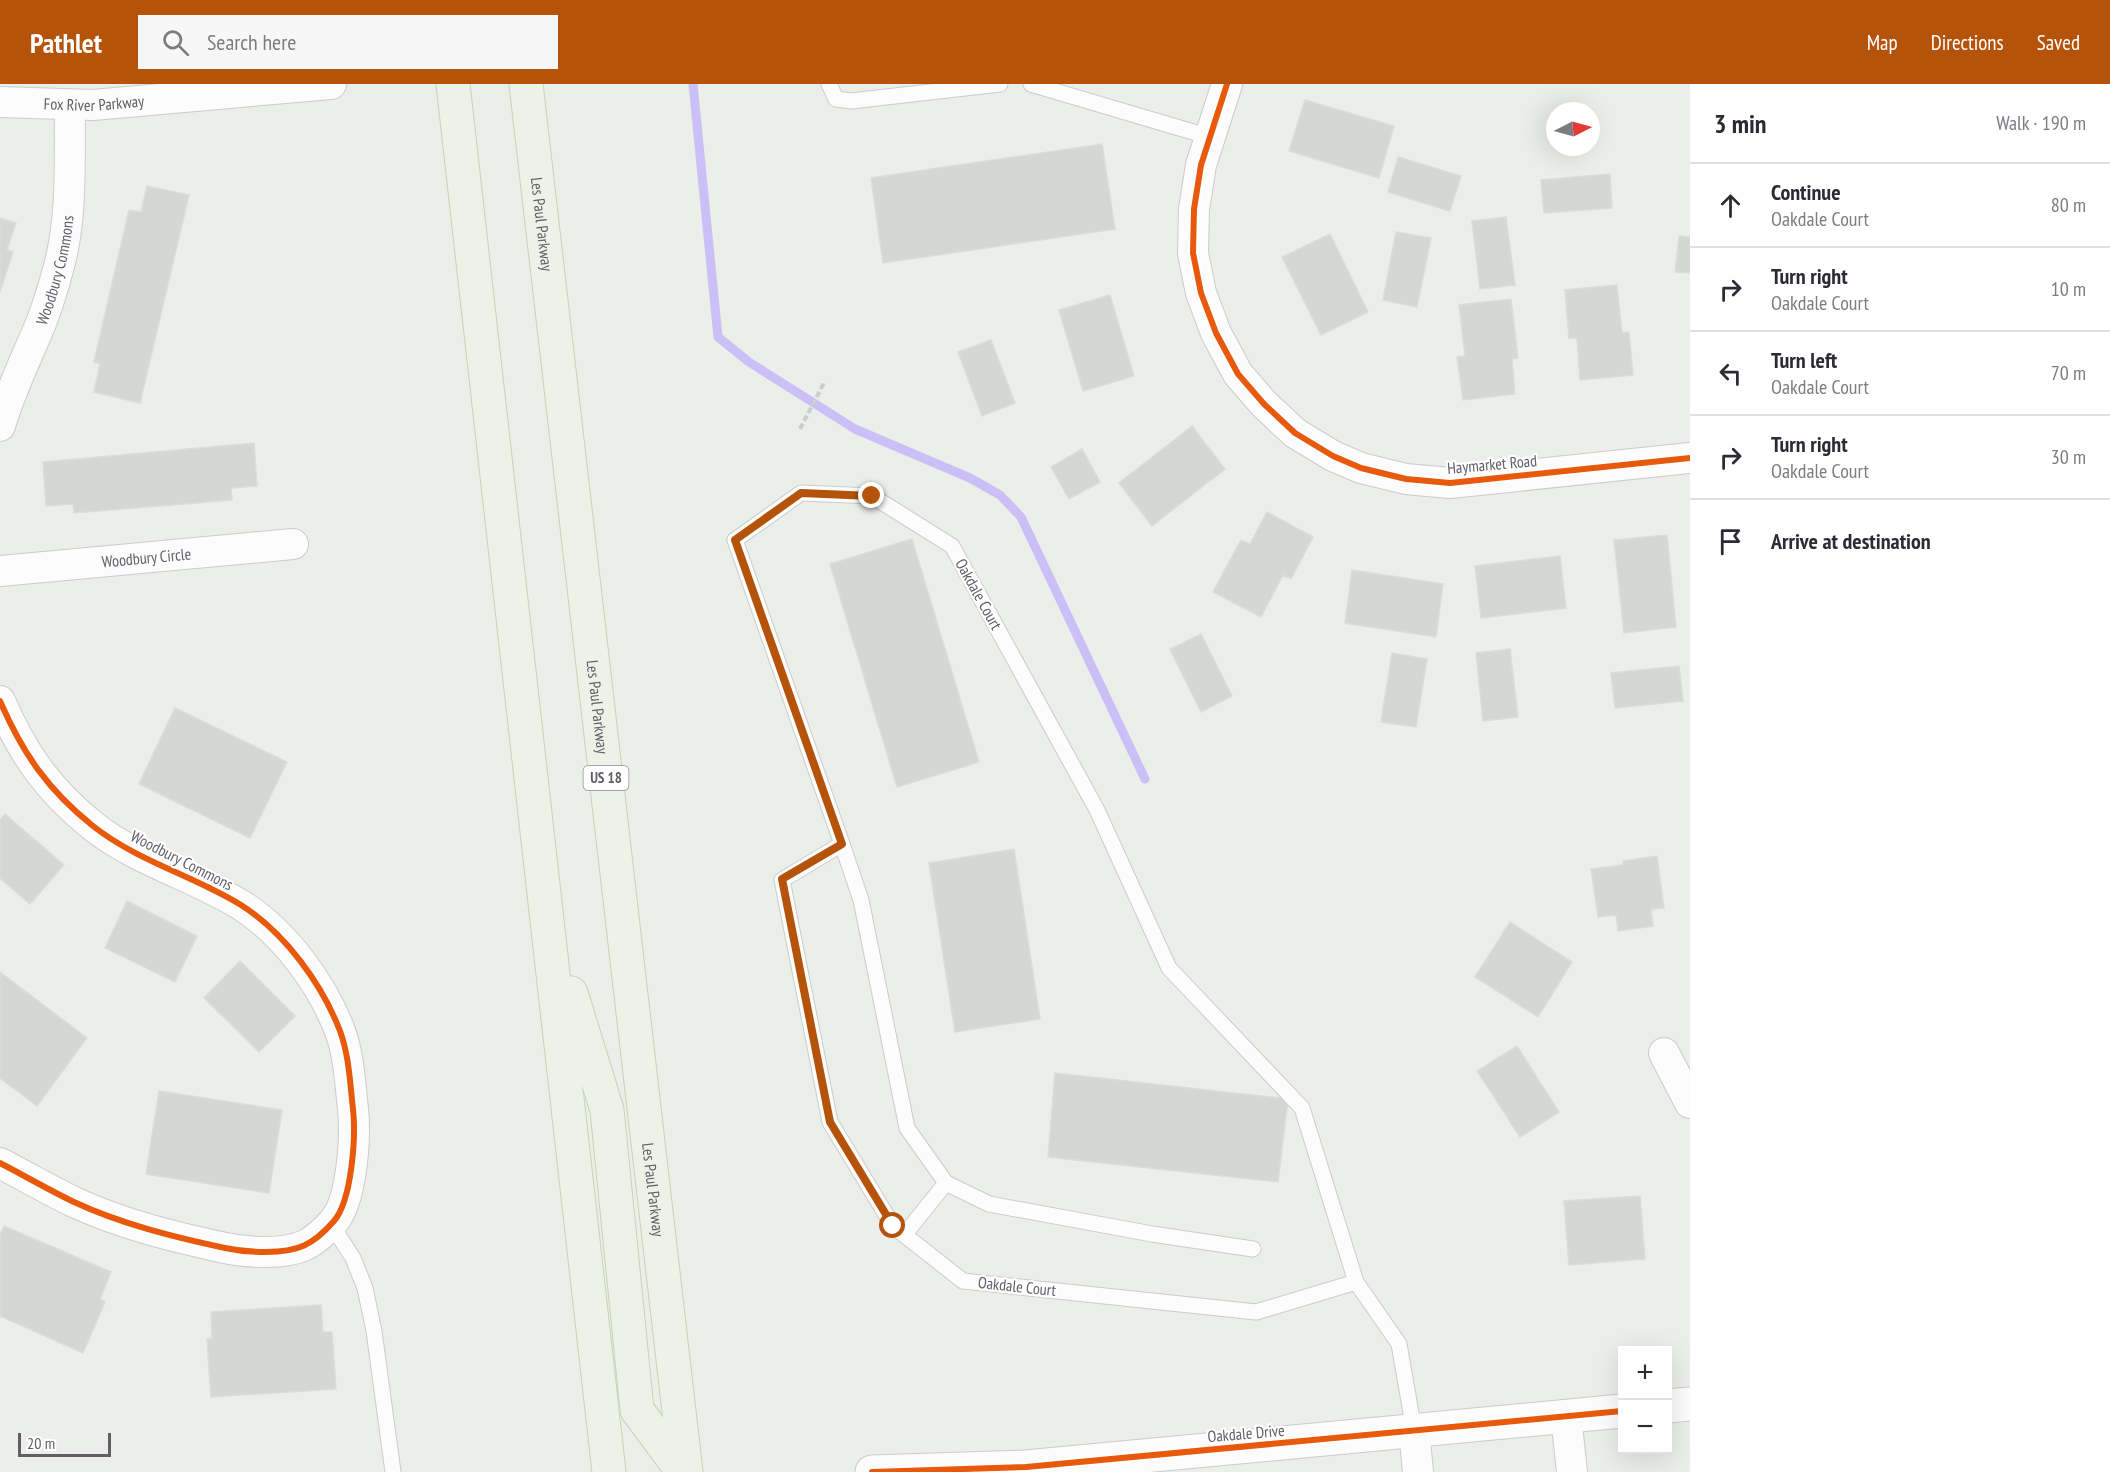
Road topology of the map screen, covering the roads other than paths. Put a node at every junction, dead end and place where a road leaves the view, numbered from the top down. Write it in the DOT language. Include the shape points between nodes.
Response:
graph roads {
  1 [pos="331,84"];
  2 [pos="453,84"];
  3 [pos="526,84"];
  4 [pos="829,84"];
  5 [pos="1000,84"];
  6 [pos="1031,84"];
  7 [pos="1227,84"];
  8 [pos="0,102"];
  9 [pos="70,105"];
  10 [pos="1210,137"];
  11 [pos="0,426"];
  12 [pos="1690,458"];
  13 [pos="293,544"];
  14 [pos="0,571"];
  15 [pos="0,702"];
  16 [pos="842,844"];
  17 [pos="547,917"];
  18 [pos="1664,1053"];
  19 [pos="1690,1103"];
  20 [pos="0,1162"];
  21 [pos="946,1183"];
  22 [pos="331,1224"];
  23 [pos="904,1235"];
  24 [pos="1253,1249"];
  25 [pos="1356,1282"];
  26 [pos="1690,1404"];
  27 [pos="1672,1406"];
  28 [pos="1618,1411"];
  29 [pos="1566,1416"];
  30 [pos="1414,1430"];
  31 [pos="393,1472"];
  32 [pos="609,1472"];
  33 [pos="684,1472"];
  34 [pos="872,1472"];
  35 [pos="1418,1472"];
  36 [pos="1572,1472"];
  1 -- 9 [label="street, Fox River Parkway"];
  2 -- 17 [label="main road"];
  3 -- 33 [label="main road, Les Paul Parkway / US 18"];
  4 -- 5 [label="lane" via="836,99 851,101"];
  6 -- 10 [label="lane"];
  7 -- 10 [label="street, Haymarket Road"];
  8 -- 9 [label="street, Fox River Parkway"];
  9 -- 11 [label="street, Woodbury Commons" via="69,179 59,264 42,321"];
  10 -- 12 [label="street, Haymarket Road" via="1194,209 1193,253 1201,293 1238,374 1295,433 1361,468 1406,479 1450,483"];
  13 -- 14 [label="street, Woodbury Circle"];
  15 -- 22 [label="street, Woodbury Commons" via="12,729 59,797 95,828 124,846 241,905 295,954 321,990 341,1033 355,1121 346,1193"];
  16 -- 21 [label="lane" via="861,900 907,1128"];
  16 -- 23 [label="lane, Oakdale Court" via="782,879 830,1122 893,1226"];
  16 -- 25 [label="lane, Oakdale Court" via="735,540 801,493 872,496 952,546 1097,810 1169,968 1302,1108"];
  17 -- 32 [label="main road"];
  17 -- 33 [label="main road" via="607,1110 637,1410"];
  18 -- 19 [label="street"];
  20 -- 22 [label="street, Woodbury Commons" via="76,1203 147,1229 240,1251 301,1249"];
  21 -- 23 [label="lane"];
  21 -- 24 [label="lane" via="989,1204"];
  22 -- 31 [label="lane" via="353,1258 365,1288"];
  23 -- 25 [label="lane, Oakdale Court" via="963,1281 1256,1312"];
  25 -- 30 [label="lane, Oakdale Court" via="1399,1344"];
  26 -- 27 [label="street"];
  28 -- 29 [label="street, Oakdale Drive"];
  29 -- 30 [label="street, Oakdale Drive"];
  29 -- 36 [label="street"];
  30 -- 34 [label="street, Oakdale Drive" via="1026,1467"];
  30 -- 35 [label="street"];
}
